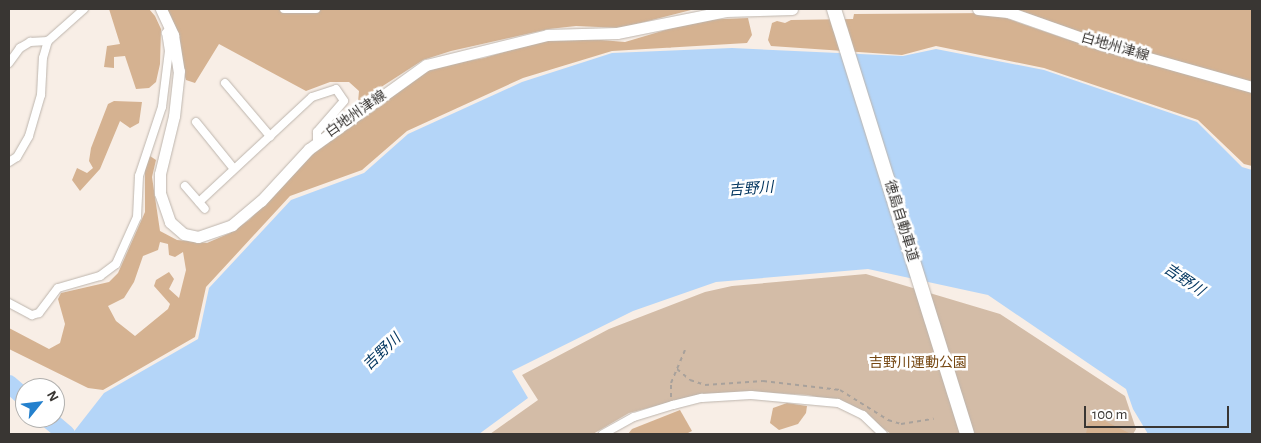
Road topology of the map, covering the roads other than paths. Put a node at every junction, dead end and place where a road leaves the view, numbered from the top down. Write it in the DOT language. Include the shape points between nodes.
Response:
graph roads {
  1 [pos="84,9"];
  2 [pos="161,9"];
  3 [pos="284,9"];
  4 [pos="316,9"];
  5 [pos="792,9"];
  6 [pos="834,9"];
  7 [pos="978,9"];
  8 [pos="170,28"];
  9 [pos="48,41"];
  10 [pos="9,63"];
  11 [pos="225,83"];
  12 [pos="1252,87"];
  13 [pos="196,122"];
  14 [pos="270,136"];
  15 [pos="317,142"];
  16 [pos="9,162"];
  17 [pos="234,169"];
  18 [pos="185,186"];
  19 [pos="198,202"];
  20 [pos="205,209"];
  21 [pos="9,303"];
  22 [pos="603,434"];
  23 [pos="883,434"];
  24 [pos="967,434"];
  1 -- 9 [label="street"];
  2 -- 8 [label="main road, 白地州津線"];
  3 -- 4 [label="street"];
  5 -- 15 [label="main road, 白地州津線" via="726,11 617,33 547,35 447,57 426,65"];
  6 -- 24 [label="highway, 徳島自動車道"];
  7 -- 12 [label="main road, 白地州津線" via="1018,15 1099,44"];
  8 -- 15 [label="main road, 白地州津線" via="177,56 178,87 160,174 160,193 170,222 184,234 198,236 232,225 261,201"];
  8 -- 21 [label="street" via="166,33 170,51 162,107 139,176 137,217 116,264 100,276 58,288 39,314 32,315"];
  9 -- 10 [label="street" via="30,42 20,48"];
  9 -- 16 [label="street" via="43,58 42,95 29,136"];
  11 -- 14 [label="street"];
  13 -- 17 [label="street"];
  14 -- 15 [label="street" via="312,97 336,89 344,101 317,132"];
  14 -- 17 [label="street"];
  17 -- 19 [label="street"];
  18 -- 19 [label="street"];
  19 -- 20 [label="street"];
  22 -- 23 [label="street" via="634,417 672,404 728,395 823,400 858,412"];
}
